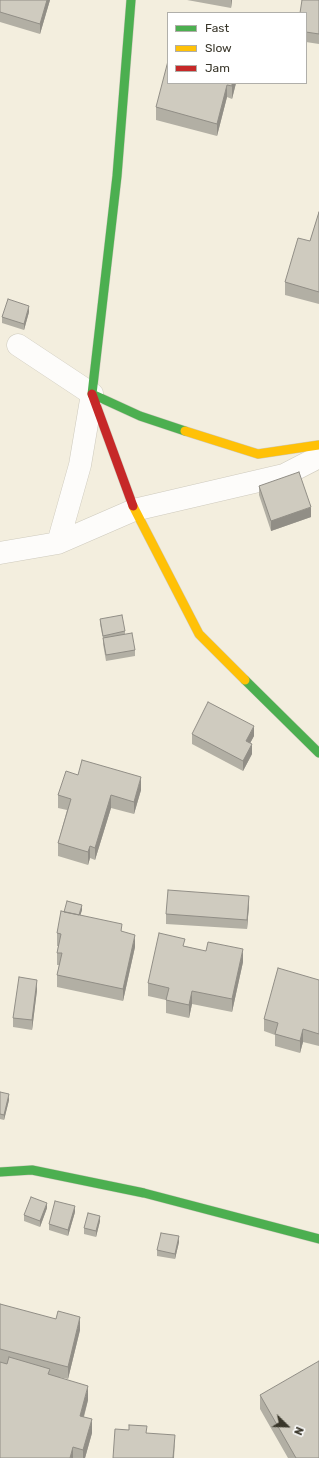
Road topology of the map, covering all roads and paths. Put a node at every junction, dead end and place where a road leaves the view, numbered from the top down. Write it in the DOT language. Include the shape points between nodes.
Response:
graph roads {
  1 [pos="131,0"];
  2 [pos="18,345"];
  3 [pos="92,394"];
  4 [pos="319,445"];
  5 [pos="319,457"];
  6 [pos="134,510"];
  7 [pos="58,543"];
  8 [pos="0,554"];
  9 [pos="319,753"];
  10 [pos="0,1172"];
  11 [pos="319,1238"];
  1 -- 3 [label="street" via="117,176"];
  2 -- 3 [label="street"];
  3 -- 4 [label="street" via="140,416 258,454"];
  3 -- 6 [label="street"];
  3 -- 7 [label="street" via="80,465"];
  5 -- 6 [label="street" via="284,475"];
  6 -- 7 [label="street"];
  6 -- 9 [label="street" via="199,634"];
  7 -- 8 [label="street"];
  10 -- 11 [label="street" via="32,1170 144,1193"];
}
